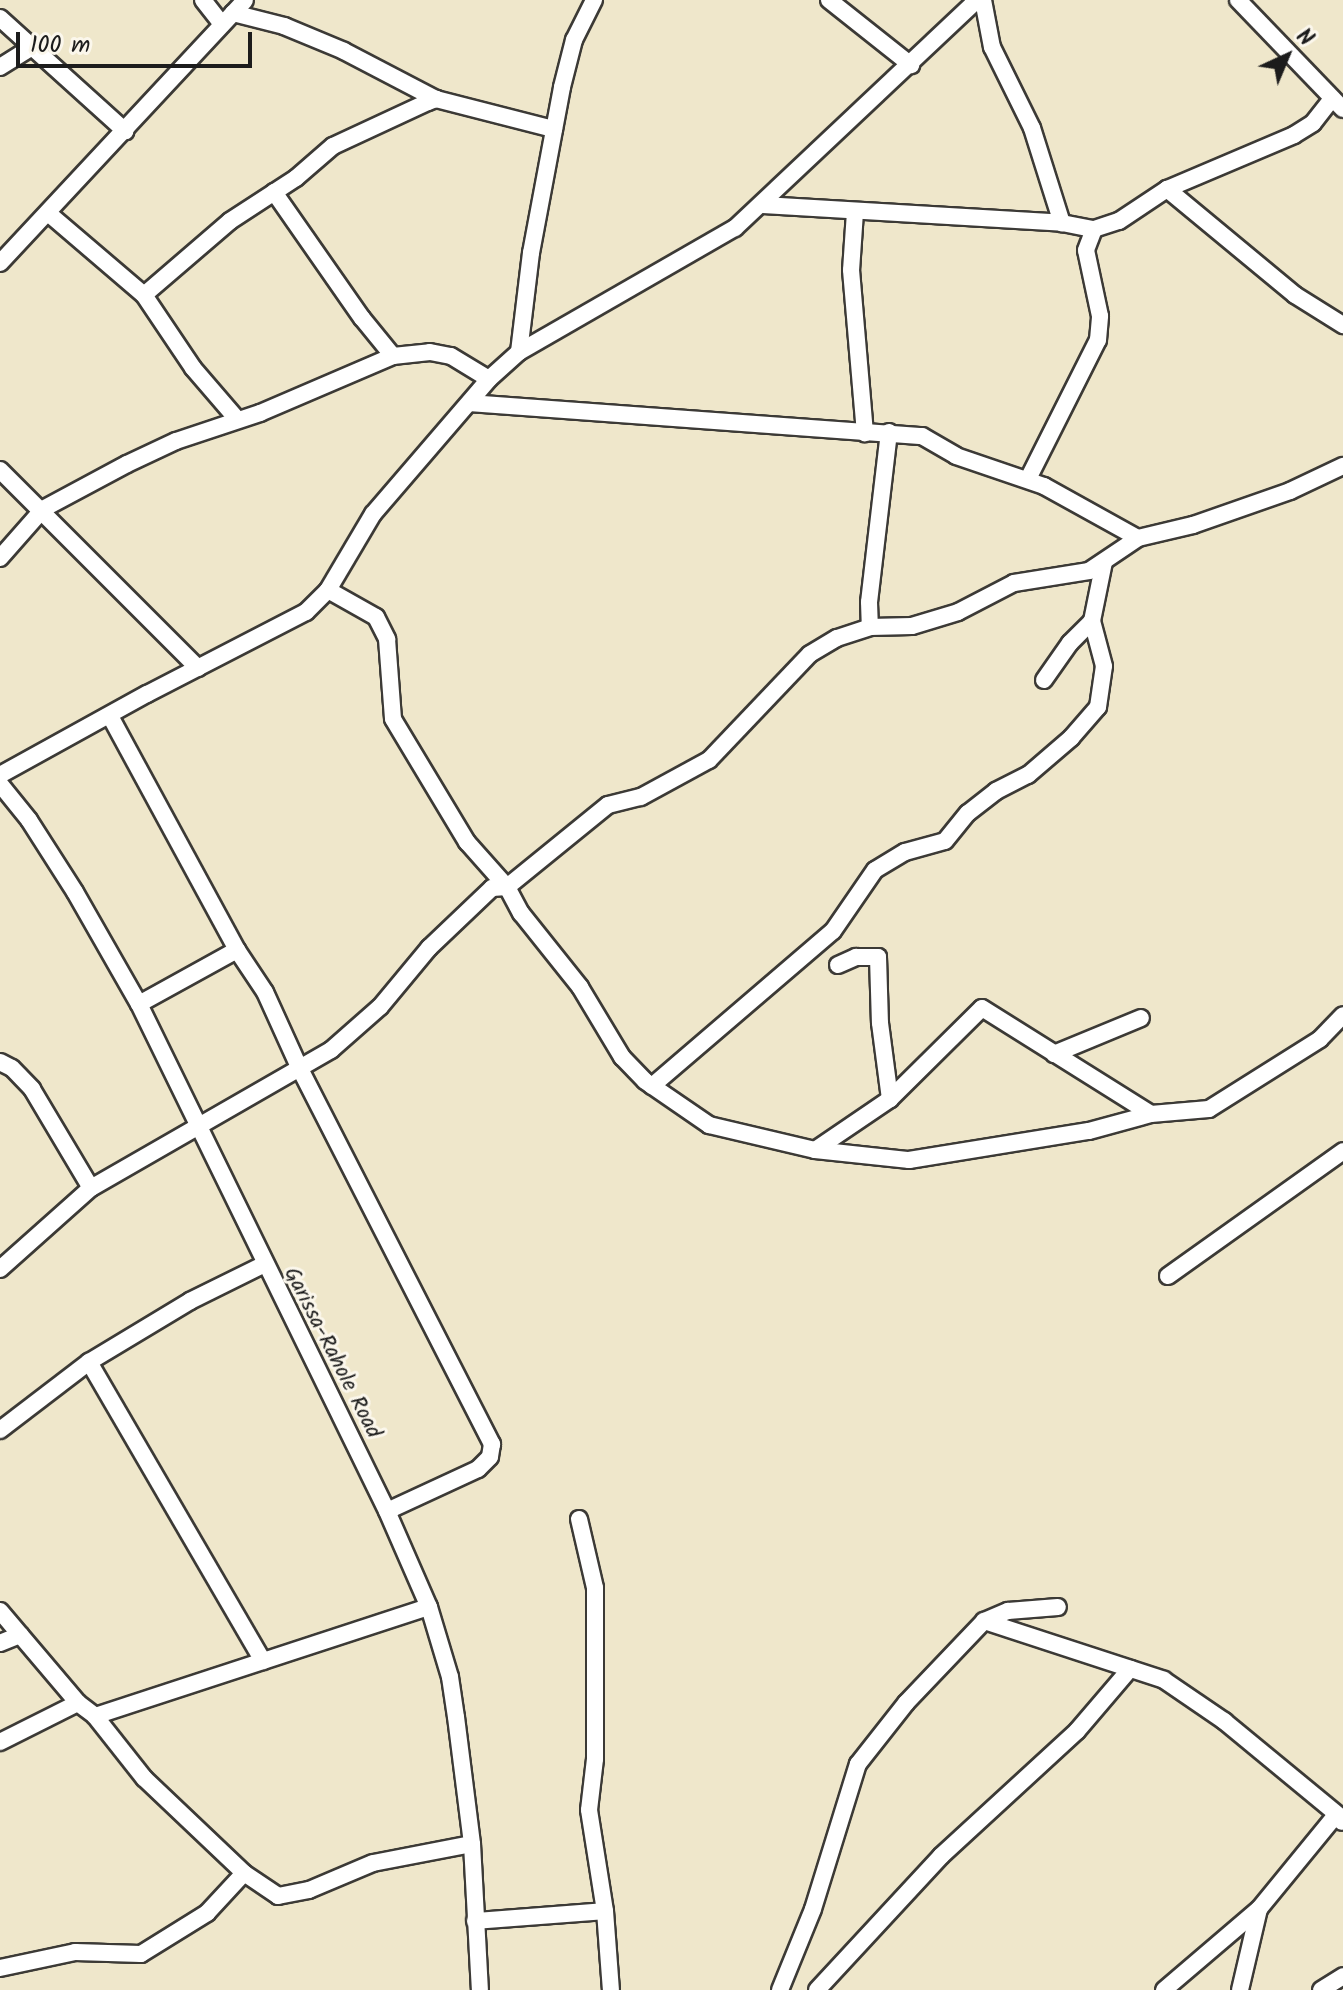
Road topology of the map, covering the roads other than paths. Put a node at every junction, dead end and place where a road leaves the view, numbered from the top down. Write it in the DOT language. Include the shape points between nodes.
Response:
graph roads {
  1 [pos="203,0"];
  2 [pos="245,0"];
  3 [pos="594,0"];
  4 [pos="829,0"];
  5 [pos="977,0"];
  6 [pos="983,0"];
  7 [pos="1238,0"];
  8 [pos="0,18"];
  9 [pos="228,18"];
  10 [pos="32,47"];
  11 [pos="911,65"];
  12 [pos="0,67"];
  13 [pos="436,99"];
  14 [pos="1338,104"];
  15 [pos="554,129"];
  16 [pos="125,131"];
  17 [pos="1167,189"];
  18 [pos="274,192"];
  19 [pos="763,205"];
  20 [pos="855,212"];
  21 [pos="48,213"];
  22 [pos="1062,223"];
  23 [pos="1094,229"];
  24 [pos="0,263"];
  25 [pos="144,295"];
  26 [pos="1343,325"];
  27 [pos="519,352"];
  28 [pos="393,356"];
  29 [pos="489,379"];
  30 [pos="470,403"];
  31 [pos="236,418"];
  32 [pos="889,432"];
  33 [pos="865,433"];
  34 [pos="1343,466"];
  35 [pos="0,470"];
  36 [pos="1028,479"];
  37 [pos="43,509"];
  38 [pos="1138,538"];
  39 [pos="0,558"];
  40 [pos="1104,562"];
  41 [pos="328,590"];
  42 [pos="1092,621"];
  43 [pos="870,627"];
  44 [pos="198,668"];
  45 [pos="1044,680"];
  46 [pos="110,716"];
  47 [pos="0,775"];
  48 [pos="0,784"];
  49 [pos="507,887"];
  50 [pos="237,950"];
  51 [pos="838,965"];
  52 [pos="139,1004"];
  53 [pos="1343,1015"];
  54 [pos="1141,1018"];
  55 [pos="1054,1054"];
  56 [pos="0,1062"];
  57 [pos="299,1067"];
  58 [pos="652,1086"];
  59 [pos="890,1099"];
  60 [pos="1151,1114"];
  61 [pos="196,1125"];
  62 [pos="815,1150"];
  63 [pos="1343,1151"];
  64 [pos="91,1188"];
  65 [pos="263,1265"];
  66 [pos="0,1269"];
  67 [pos="1168,1276"];
  68 [pos="89,1362"];
  69 [pos="0,1430"];
  70 [pos="387,1511"];
  71 [pos="579,1519"];
  72 [pos="429,1607"];
  73 [pos="1058,1607"];
  74 [pos="0,1611"];
  75 [pos="984,1621"];
  76 [pos="20,1635"];
  77 [pos="0,1643"];
  78 [pos="263,1661"];
  79 [pos="1130,1669"];
  80 [pos="78,1703"];
  81 [pos="95,1716"];
  82 [pos="0,1742"];
  83 [pos="1341,1819"];
  84 [pos="472,1844"];
  85 [pos="244,1873"];
  86 [pos="1259,1909"];
  87 [pos="605,1911"];
  88 [pos="475,1921"];
  89 [pos="0,1968"];
  90 [pos="1343,1976"];
  91 [pos="480,1990"];
  92 [pos="611,1990"];
  93 [pos="780,1990"];
  94 [pos="817,1990"];
  95 [pos="1164,1990"];
  96 [pos="1240,1990"];
  97 [pos="1321,1990"];
  1 -- 9 [label="street"];
  2 -- 9 [label="street"];
  3 -- 15 [label="street" via="574,40"];
  4 -- 11 [label="street"];
  5 -- 11 [label="street"];
  6 -- 22 [label="street" via="992,47 1032,128"];
  7 -- 14 [label="street"];
  8 -- 10 [label="street"];
  9 -- 13 [label="street" via="284,26"];
  9 -- 16 [label="street"];
  10 -- 12 [label="street"];
  10 -- 16 [label="street"];
  11 -- 19 [label="street"];
  13 -- 15 [label="street"];
  13 -- 18 [label="street" via="333,146"];
  14 -- 17 [label="street" via="1294,135"];
  15 -- 27 [label="street"];
  16 -- 21 [label="street"];
  17 -- 23 [label="street" via="1119,221"];
  17 -- 26 [label="street" via="1295,295"];
  18 -- 25 [label="street" via="181,259"];
  18 -- 28 [label="street"];
  19 -- 20 [label="street"];
  19 -- 27 [label="street" via="735,228"];
  20 -- 22 [label="street"];
  20 -- 33 [label="street" via="851,270"];
  21 -- 24 [label="street"];
  21 -- 25 [label="street"];
  22 -- 23 [label="street"];
  23 -- 36 [label="street" via="1086,250 1100,316 1098,340"];
  25 -- 31 [label="street" via="193,368"];
  27 -- 29 [label="street"];
  28 -- 29 [label="street" via="451,356"];
  28 -- 31 [label="street" via="260,413"];
  29 -- 30 [label="street"];
  30 -- 33 [label="street"];
  30 -- 41 [label="street" via="373,514"];
  31 -- 37 [label="street" via="176,441"];
  32 -- 33 [label="street"];
  32 -- 36 [label="street" via="922,436 956,456"];
  32 -- 43 [label="street"];
  34 -- 38 [label="street" via="1276,496"];
  35 -- 37 [label="street"];
  36 -- 38 [label="street"];
  37 -- 39 [label="street"];
  37 -- 44 [label="street"];
  38 -- 40 [label="street"];
  40 -- 42 [label="street"];
  40 -- 43 [label="street" via="1089,571 1014,583 958,612 912,626"];
  41 -- 44 [label="street" via="306,612"];
  41 -- 49 [label="street" via="376,617 387,639 393,719 467,842"];
  42 -- 45 [label="street"];
  42 -- 58 [label="street" via="1104,666 1098,707 1071,738 1028,775 977,806 945,841 905,852 875,870 833,931"];
  43 -- 49 [label="street" via="810,654 709,760 641,797 608,805"];
  44 -- 46 [label="street"];
  46 -- 47 [label="street"];
  46 -- 50 [label="street"];
  48 -- 52 [label="street, Garissa-Rahole Road" via="75,892"];
  49 -- 57 [label="street" via="492,888 429,948 380,1007 331,1050"];
  49 -- 58 [label="street" via="521,913 580,987 622,1057"];
  50 -- 52 [label="street"];
  50 -- 57 [label="street" via="265,992"];
  51 -- 59 [label="street" via="856,957 878,957"];
  52 -- 61 [label="street, Garissa-Rahole Road"];
  53 -- 60 [label="street" via="1320,1039 1209,1109"];
  54 -- 55 [label="street"];
  55 -- 59 [label="street" via="982,1008"];
  55 -- 60 [label="street"];
  56 -- 64 [label="street" via="32,1089"];
  57 -- 61 [label="street"];
  57 -- 70 [label="street" via="492,1444 490,1457 478,1469"];
  58 -- 62 [label="street" via="709,1125"];
  59 -- 62 [label="street"];
  60 -- 62 [label="street" via="1089,1131 909,1160"];
  61 -- 64 [label="street"];
  61 -- 65 [label="street, Garissa-Rahole Road"];
  63 -- 67 [label="street"];
  64 -- 66 [label="street"];
  65 -- 68 [label="street" via="190,1301"];
  65 -- 70 [label="street, Garissa-Rahole Road"];
  68 -- 69 [label="street"];
  68 -- 78 [label="street"];
  70 -- 72 [label="street, Garissa-Rahole Road"];
  71 -- 87 [label="street" via="595,1588 595,1759 589,1810"];
  72 -- 78 [label="street"];
  72 -- 84 [label="street, Garissa-Rahole Road" via="450,1677"];
  73 -- 75 [label="street" via="1008,1611"];
  74 -- 76 [label="street"];
  75 -- 79 [label="street"];
  75 -- 93 [label="street" via="906,1703 858,1764 813,1909"];
  76 -- 77 [label="street"];
  76 -- 80 [label="street"];
  78 -- 81 [label="street"];
  79 -- 83 [label="street" via="1164,1680 1224,1721"];
  79 -- 94 [label="street" via="1077,1731 941,1856"];
  80 -- 81 [label="street"];
  80 -- 82 [label="street"];
  81 -- 85 [label="street" via="144,1778"];
  83 -- 86 [label="street"];
  84 -- 85 [label="street" via="373,1863 290,1895 278,1896"];
  84 -- 88 [label="street, Garissa-Rahole Road"];
  85 -- 89 [label="street" via="207,1913 141,1954 75,1952"];
  86 -- 95 [label="street"];
  86 -- 96 [label="street"];
  87 -- 88 [label="street"];
  87 -- 92 [label="street"];
  88 -- 91 [label="street, Garissa-Rahole Road"];
  90 -- 97 [label="street"];
}
